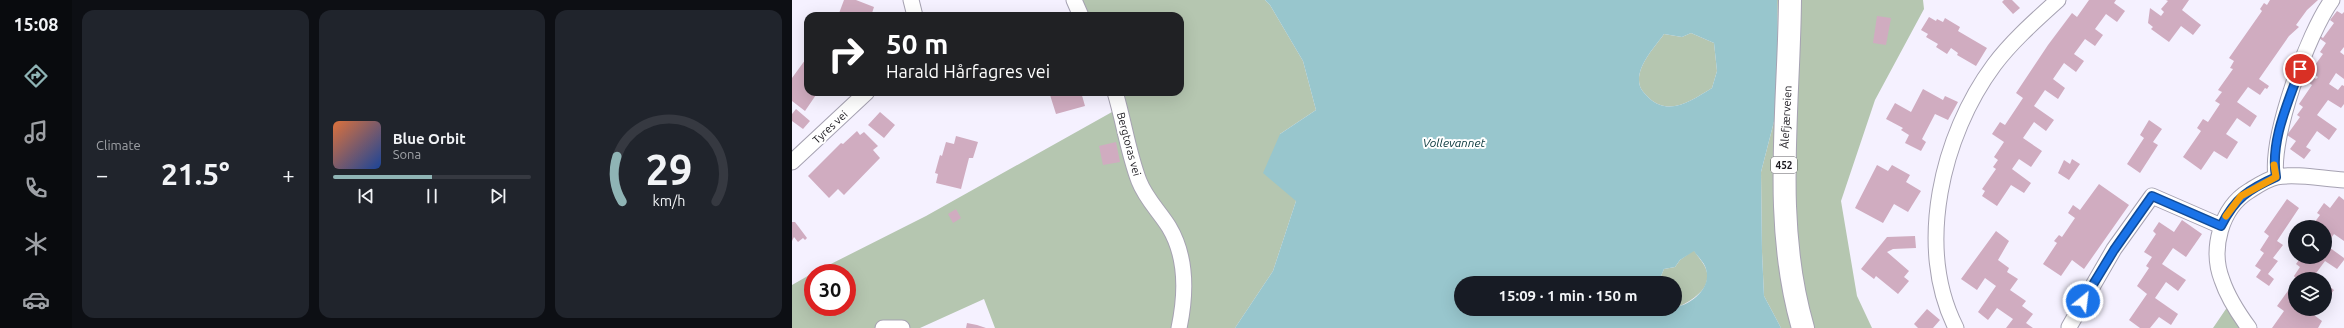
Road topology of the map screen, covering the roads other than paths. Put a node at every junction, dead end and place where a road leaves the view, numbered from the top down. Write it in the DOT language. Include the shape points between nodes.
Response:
graph roads {
  1 [pos="911,0"];
  2 [pos="1074,0"];
  3 [pos="1790,0"];
  4 [pos="2058,0"];
  5 [pos="2332,0"];
  6 [pos="914,12"];
  7 [pos="1079,12"];
  8 [pos="863,96"];
  9 [pos="1116,96"];
  10 [pos="792,162"];
  11 [pos="2276,177"];
  12 [pos="2344,180"];
  13 [pos="2221,226"];
  14 [pos="2069,327"];
  15 [pos="884,328"];
  16 [pos="902,328"];
  17 [pos="1179,328"];
  18 [pos="1803,328"];
  19 [pos="1956,328"];
  20 [pos="2249,328"];
  1 -- 6 [label="street"];
  2 -- 7 [label="street"];
  3 -- 18 [label="main road, Ålefjærveien / 452" via="1784,217 1794,298"];
  4 -- 19 [label="street" via="1994,64 1967,107 1953,141 1942,189 1936,238 1940,283 1945,304"];
  5 -- 11 [label="street" via="2316,28 2287,106 2275,156"];
  8 -- 10 [label="street, Tyres vei"];
  9 -- 17 [label="street, Bergtoras vei" via="1139,180 1151,204 1169,226 1181,254 1183,308"];
  11 -- 12 [label="street"];
  11 -- 13 [label="street" via="2241,196 2228,211"];
  13 -- 14 [label="street" via="2152,196 2114,250"];
  13 -- 20 [label="street" via="2218,260 2221,279 2231,301"];
  15 -- 16 [label="street"];
}
